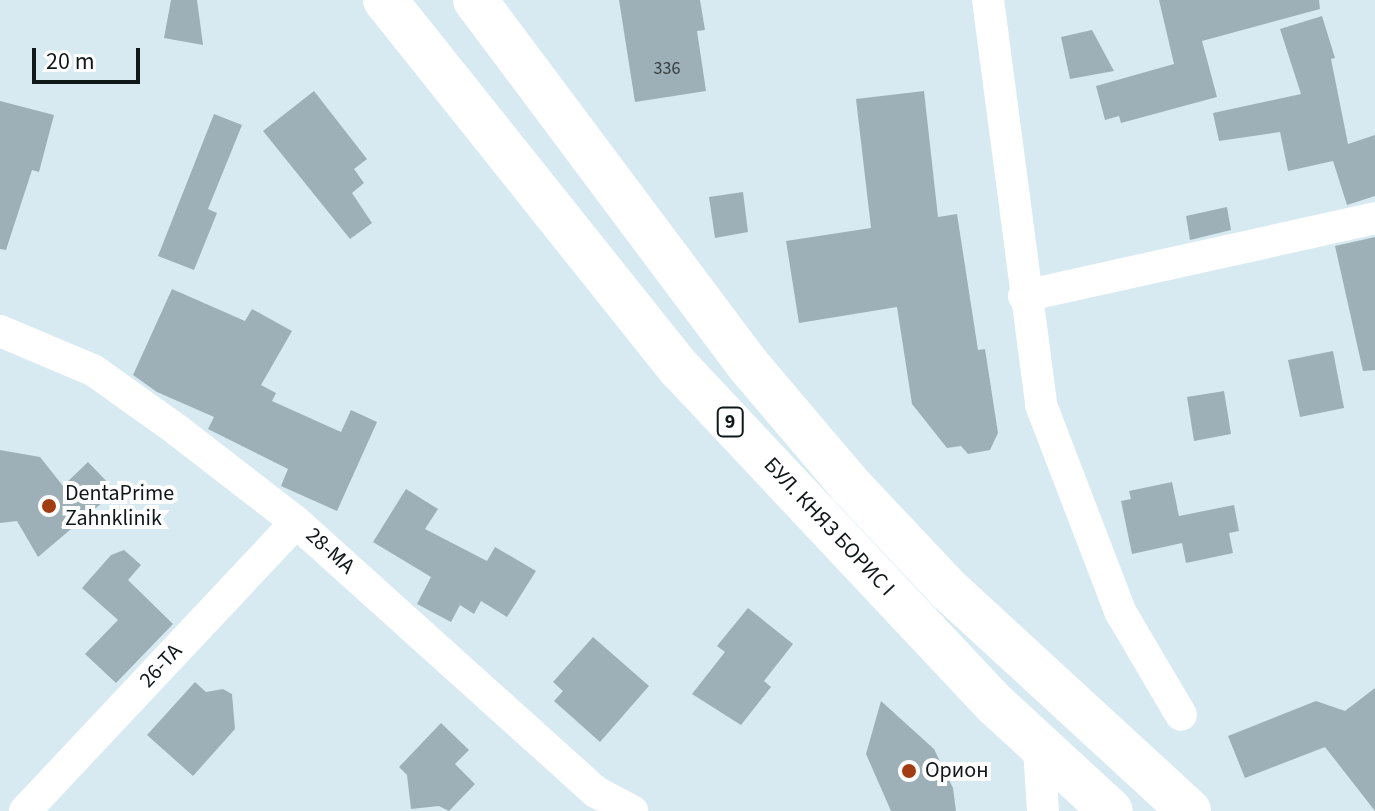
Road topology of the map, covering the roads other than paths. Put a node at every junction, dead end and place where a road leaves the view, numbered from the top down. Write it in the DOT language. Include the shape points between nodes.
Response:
graph roads {
  1 [pos="385,0"];
  2 [pos="988,0"];
  3 [pos="485,11"];
  4 [pos="1375,218"];
  5 [pos="1024,296"];
  6 [pos="14,336"];
  7 [pos="0,357"];
  8 [pos="296,522"];
  9 [pos="1181,715"];
  10 [pos="1039,748"];
  11 [pos="25,811"];
  12 [pos="632,811"];
  13 [pos="1043,811"];
  14 [pos="1111,811"];
  15 [pos="1189,811"];
  1 -- 10 [label="highway, БУЛ. КНЯЗ БОРИС I / 9" via="680,369"];
  2 -- 5 [label="street"];
  3 -- 15 [label="highway, БУЛ. КНЯЗ БОРИС I / 9" via="749,366 850,485 949,590"];
  4 -- 5 [label="street"];
  5 -- 9 [label="street" via="1041,405 1082,522 1121,613"];
  6 -- 7 [label="street"];
  6 -- 8 [label="street, 28-МА" via="93,370"];
  8 -- 11 [label="street, 26-ТА"];
  8 -- 12 [label="street, 28-МА" via="596,792"];
  10 -- 13 [label="street"];
  10 -- 14 [label="highway, БУЛ. КНЯЗ БОРИС I / 9"];
}
